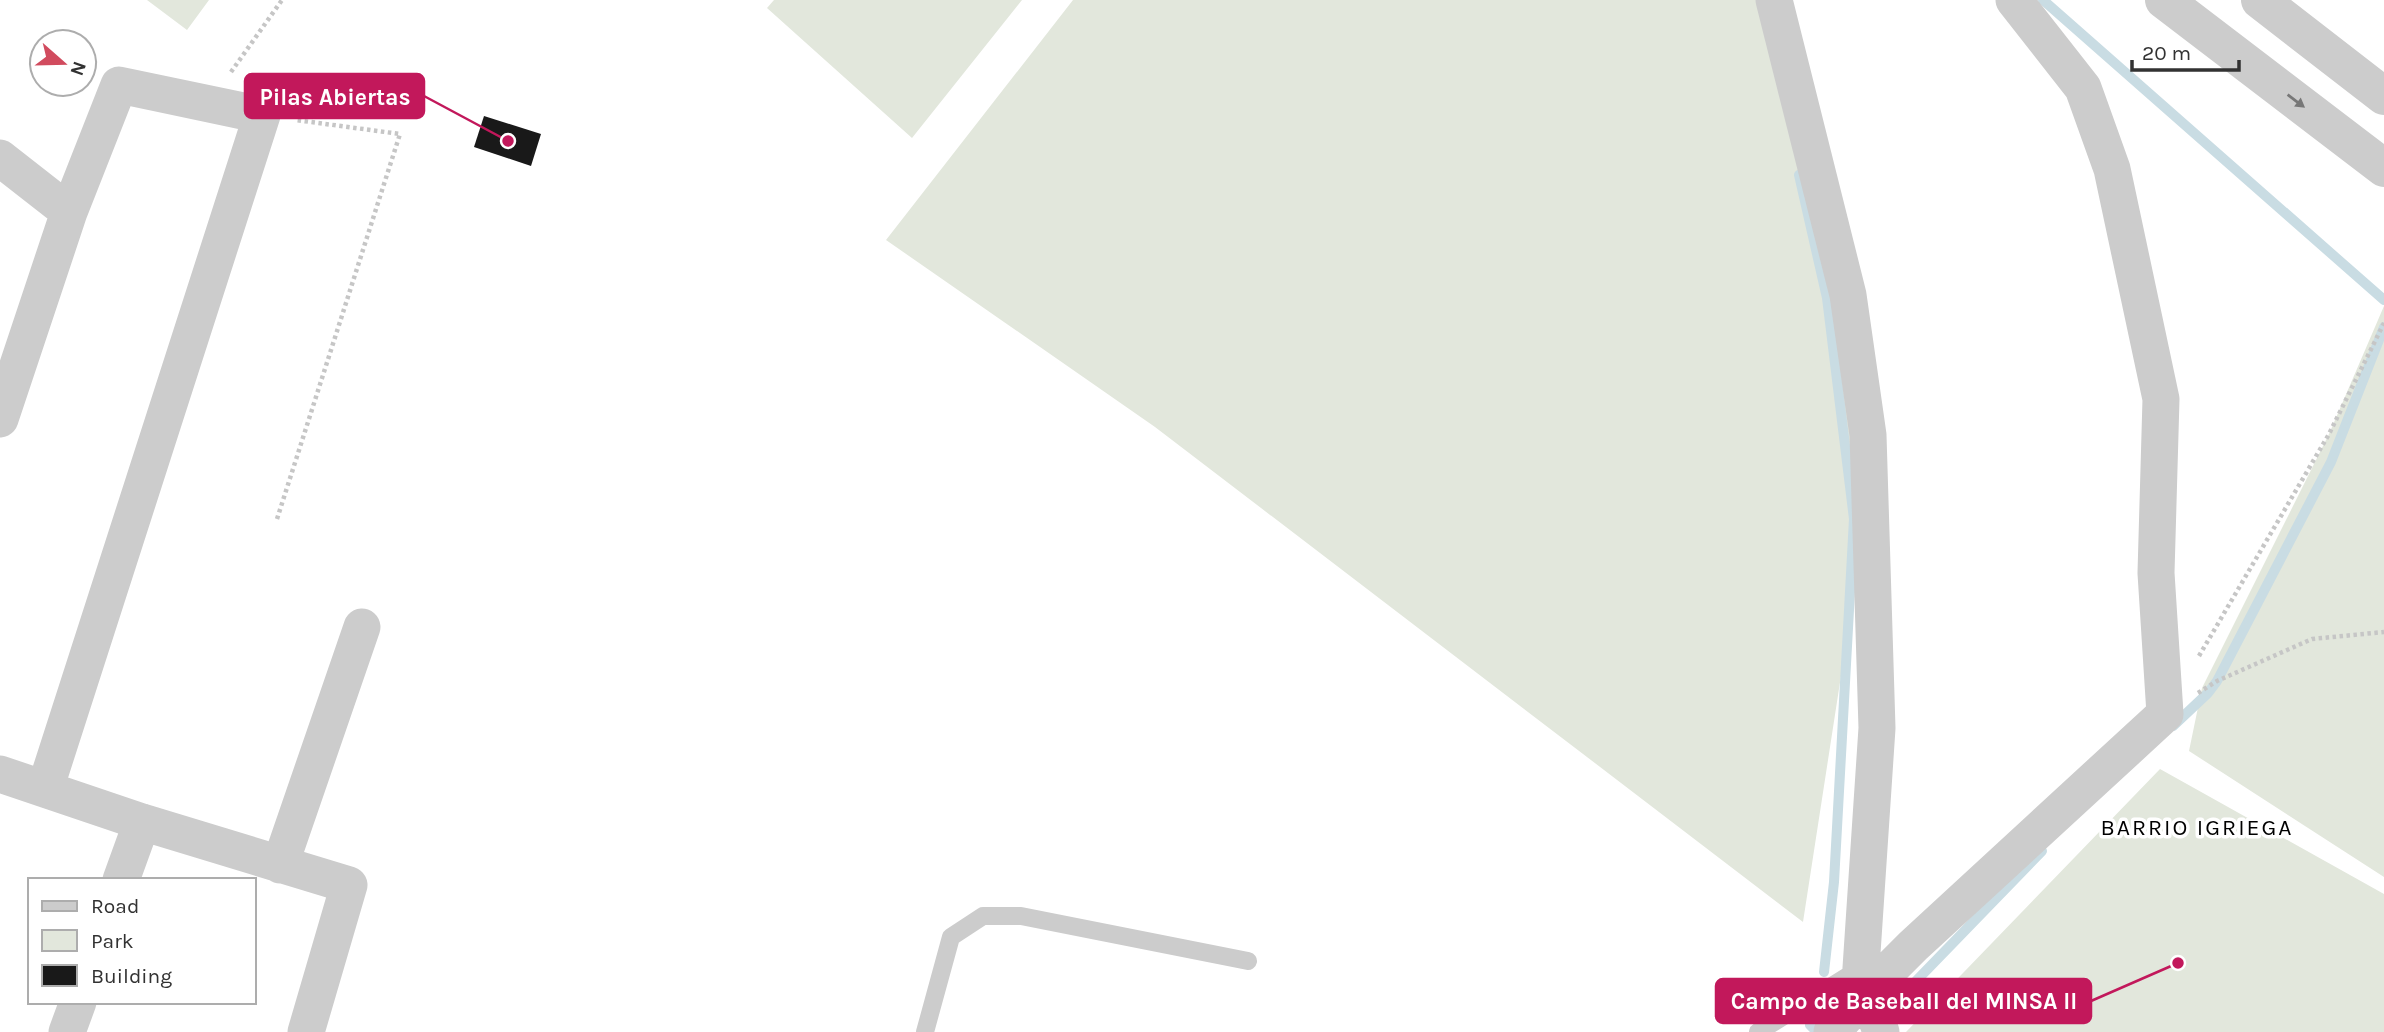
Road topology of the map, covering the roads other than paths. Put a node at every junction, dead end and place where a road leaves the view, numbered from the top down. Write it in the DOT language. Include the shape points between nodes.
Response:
graph roads {
  1 [pos="1774,0"];
  2 [pos="2014,0"];
  3 [pos="2164,0"];
  4 [pos="2260,0"];
  5 [pos="2384,96"];
  6 [pos="0,158"];
  7 [pos="2384,168"];
  8 [pos="69,212"];
  9 [pos="0,419"];
  10 [pos="362,627"];
  11 [pos="0,774"];
  12 [pos="45,789"];
  13 [pos="142,822"];
  14 [pos="280,864"];
  15 [pos="122,878"];
  16 [pos="1248,961"];
  17 [pos="1864,980"];
  18 [pos="77,1004"];
  19 [pos="67,1032"];
  20 [pos="306,1032"];
  21 [pos="925,1032"];
  22 [pos="1758,1032"];
  23 [pos="1832,1032"];
  24 [pos="1881,1032"];
  1 -- 17 [label="street" via="1848,295 1868,435 1877,728"];
  2 -- 17 [label="street" via="2083,89 2112,169 2161,399 2156,573 2165,714 1913,946"];
  3 -- 7 [label="street, one-way"];
  4 -- 5 [label="street"];
  6 -- 8 [label="street"];
  8 -- 9 [label="street"];
  8 -- 12 [label="street" via="119,85 262,115"];
  10 -- 14 [label="street"];
  11 -- 12 [label="street"];
  12 -- 13 [label="street"];
  13 -- 14 [label="street"];
  13 -- 15 [label="street"];
  14 -- 20 [label="street" via="349,886"];
  16 -- 21 [label="lane" via="1021,916 983,916 951,937"];
  17 -- 22 [label="lane"];
  17 -- 23 [label="street"];
  17 -- 24 [label="street"];
  18 -- 19 [label="street"];
}
